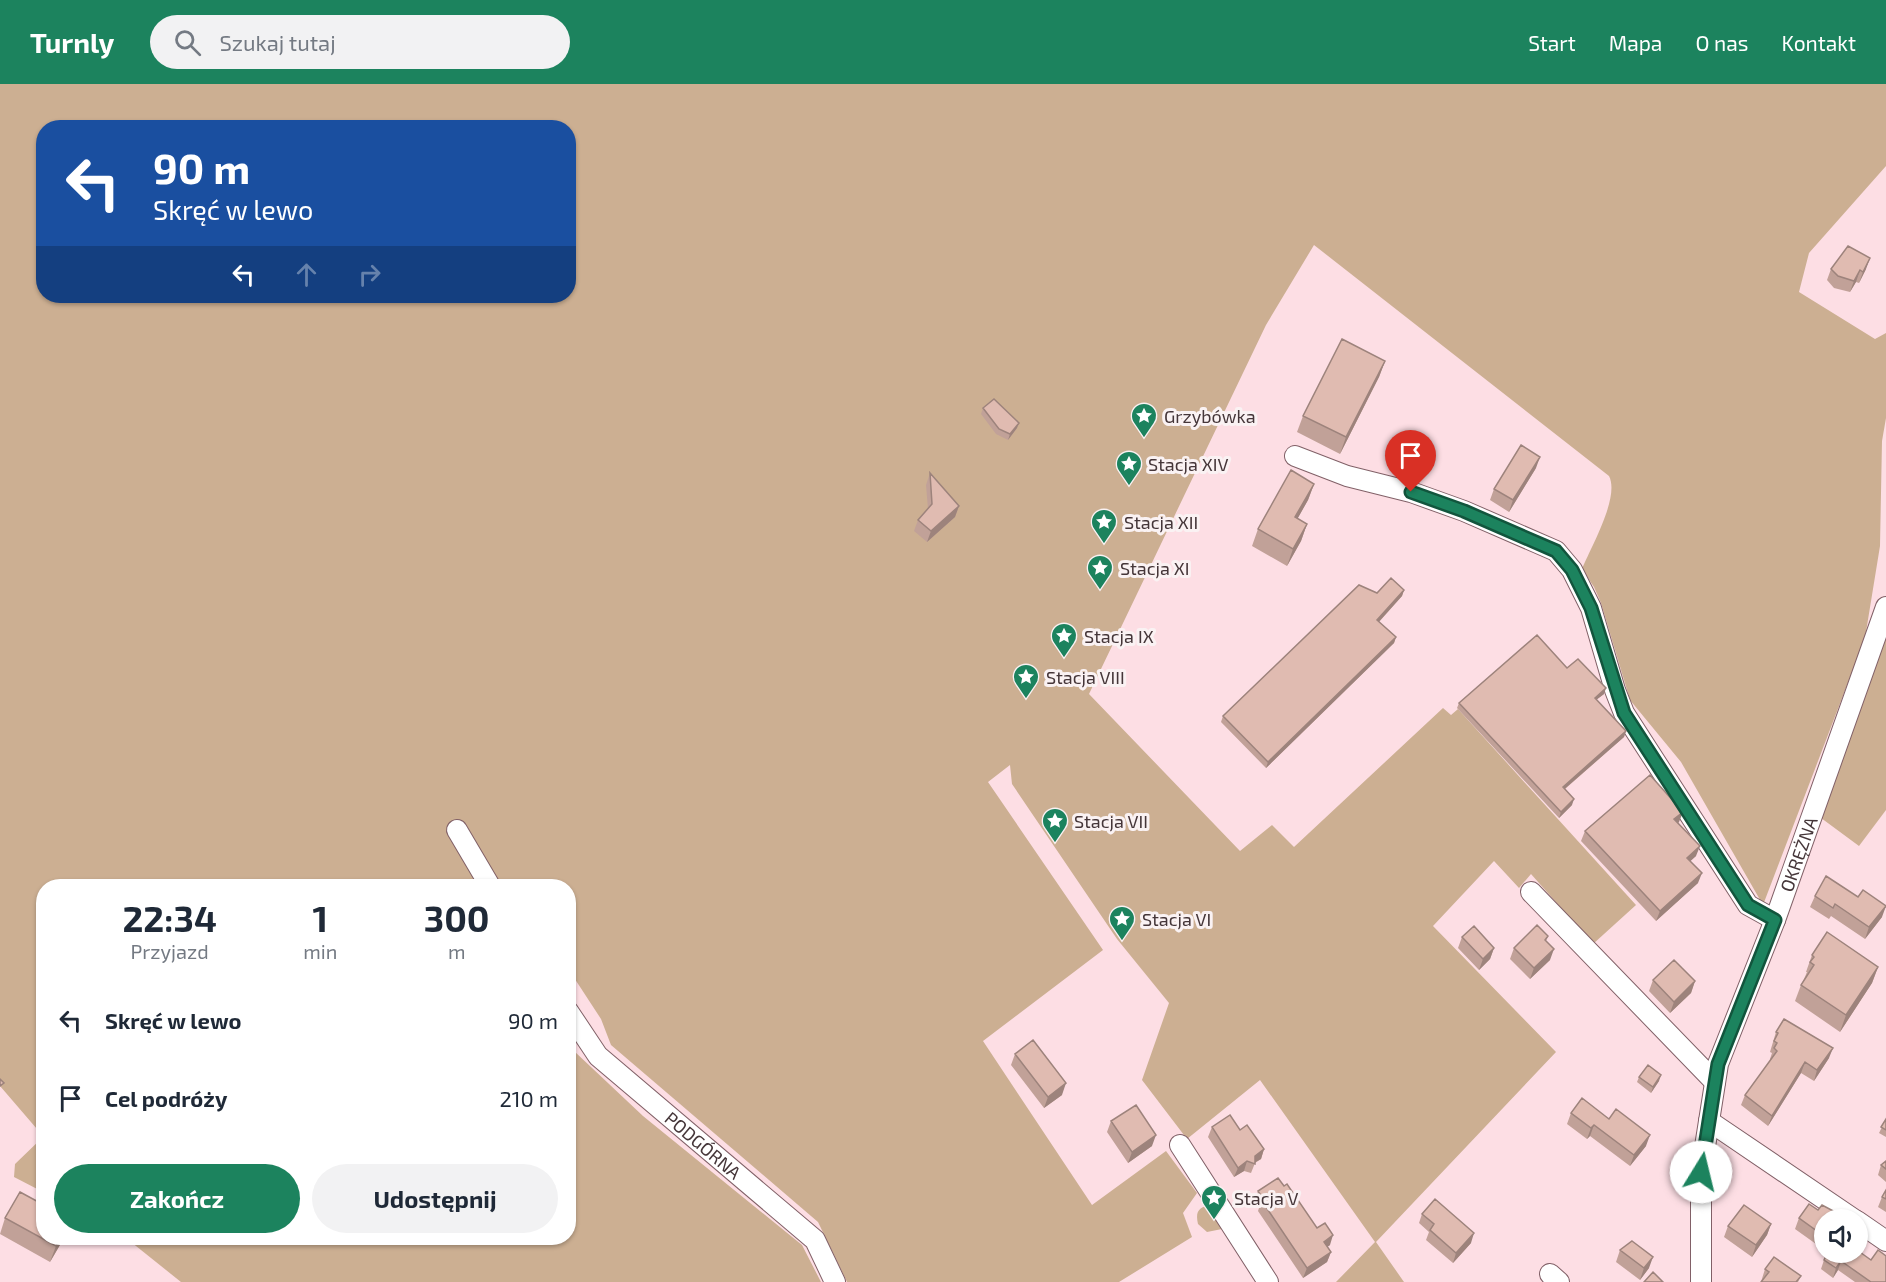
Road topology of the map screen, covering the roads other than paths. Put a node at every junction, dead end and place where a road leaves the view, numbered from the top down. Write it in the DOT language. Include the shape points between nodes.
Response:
graph roads {
  1 [pos="1295,456"];
  2 [pos="1886,607"];
  3 [pos="456,830"];
  4 [pos="486,879"];
  5 [pos="1532,892"];
  6 [pos="1775,920"];
  7 [pos="576,1023"];
  8 [pos="1715,1082"];
  9 [pos="1709,1121"];
  10 [pos="1180,1145"];
  11 [pos="1840,1209"];
  12 [pos="1868,1228"];
  13 [pos="1886,1241"];
  14 [pos="835,1282"];
  15 [pos="1268,1282"];
  16 [pos="1701,1282"];
  1 -- 6 [label="street" via="1464,511 1556,551 1572,570 1591,608 1624,713 1748,905"];
  2 -- 6 [label="street, OKRĘŻNA"];
  3 -- 4 [label="street"];
  5 -- 8 [label="street"];
  6 -- 8 [label="street, OKRĘŻNA" via="1718,1064"];
  7 -- 14 [label="street, PODGÓRNA" via="598,1056 815,1240"];
  8 -- 9 [label="street, OKRĘŻNA"];
  9 -- 11 [label="street"];
  9 -- 16 [label="street, OKRĘŻNA" via="1701,1172"];
  10 -- 15 [label="street"];
  12 -- 13 [label="street"];
}
